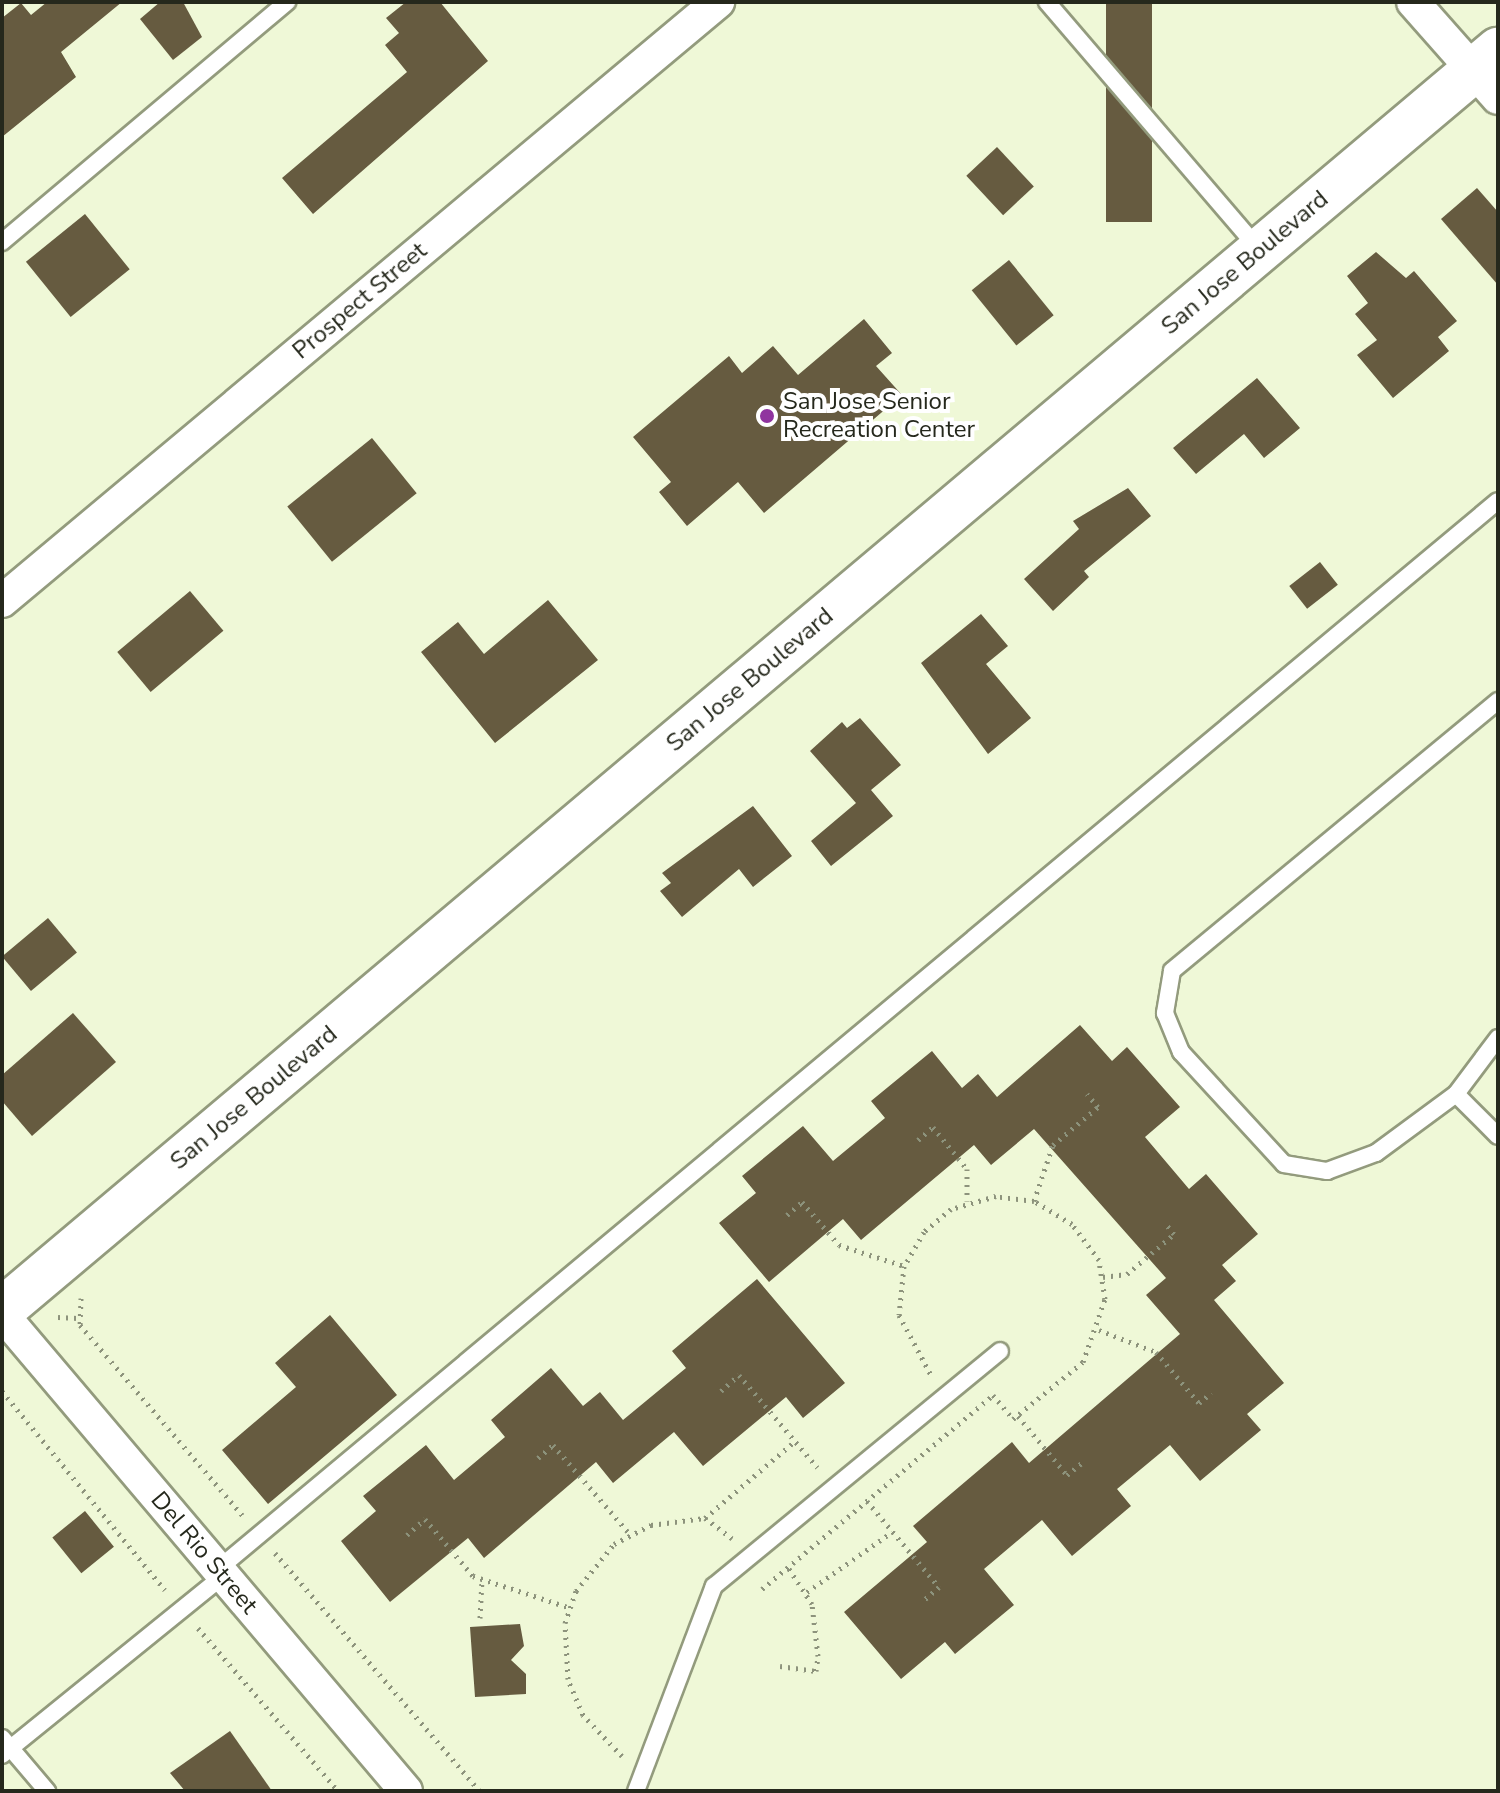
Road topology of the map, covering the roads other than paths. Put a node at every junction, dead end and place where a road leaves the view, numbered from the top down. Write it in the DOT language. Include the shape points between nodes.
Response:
graph roads {
  1 [pos="287,2"];
  2 [pos="718,2"];
  3 [pos="1047,2"];
  4 [pos="1413,2"];
  5 [pos="1490,73"];
  6 [pos="2,242"];
  7 [pos="1260,250"];
  8 [pos="1498,501"];
  9 [pos="2,601"];
  10 [pos="1498,701"];
  11 [pos="1498,1038"];
  12 [pos="1456,1094"];
  13 [pos="1498,1136"];
  14 [pos="2,1312"];
  15 [pos="1000,1351"];
  16 [pos="220,1573"];
  17 [pos="5,1747"];
  18 [pos="47,1791"];
  19 [pos="406,1791"];
  20 [pos="636,1791"];
  1 -- 6 [label="lane"];
  2 -- 9 [label="street, Prospect Street"];
  3 -- 7 [label="lane"];
  4 -- 5 [label="street"];
  5 -- 7 [label="street, San Jose Boulevard"];
  7 -- 14 [label="street, San Jose Boulevard"];
  8 -- 16 [label="lane" via="259,1535"];
  10 -- 12 [label="lane" via="1172,971 1165,1013 1181,1052 1284,1164 1327,1171 1376,1153"];
  11 -- 12 [label="lane"];
  12 -- 13 [label="lane"];
  14 -- 16 [label="street, Del Rio Street"];
  15 -- 20 [label="lane" via="714,1586"];
  16 -- 17 [label="lane"];
  16 -- 19 [label="street, Del Rio Street"];
  17 -- 18 [label="lane"];
}
